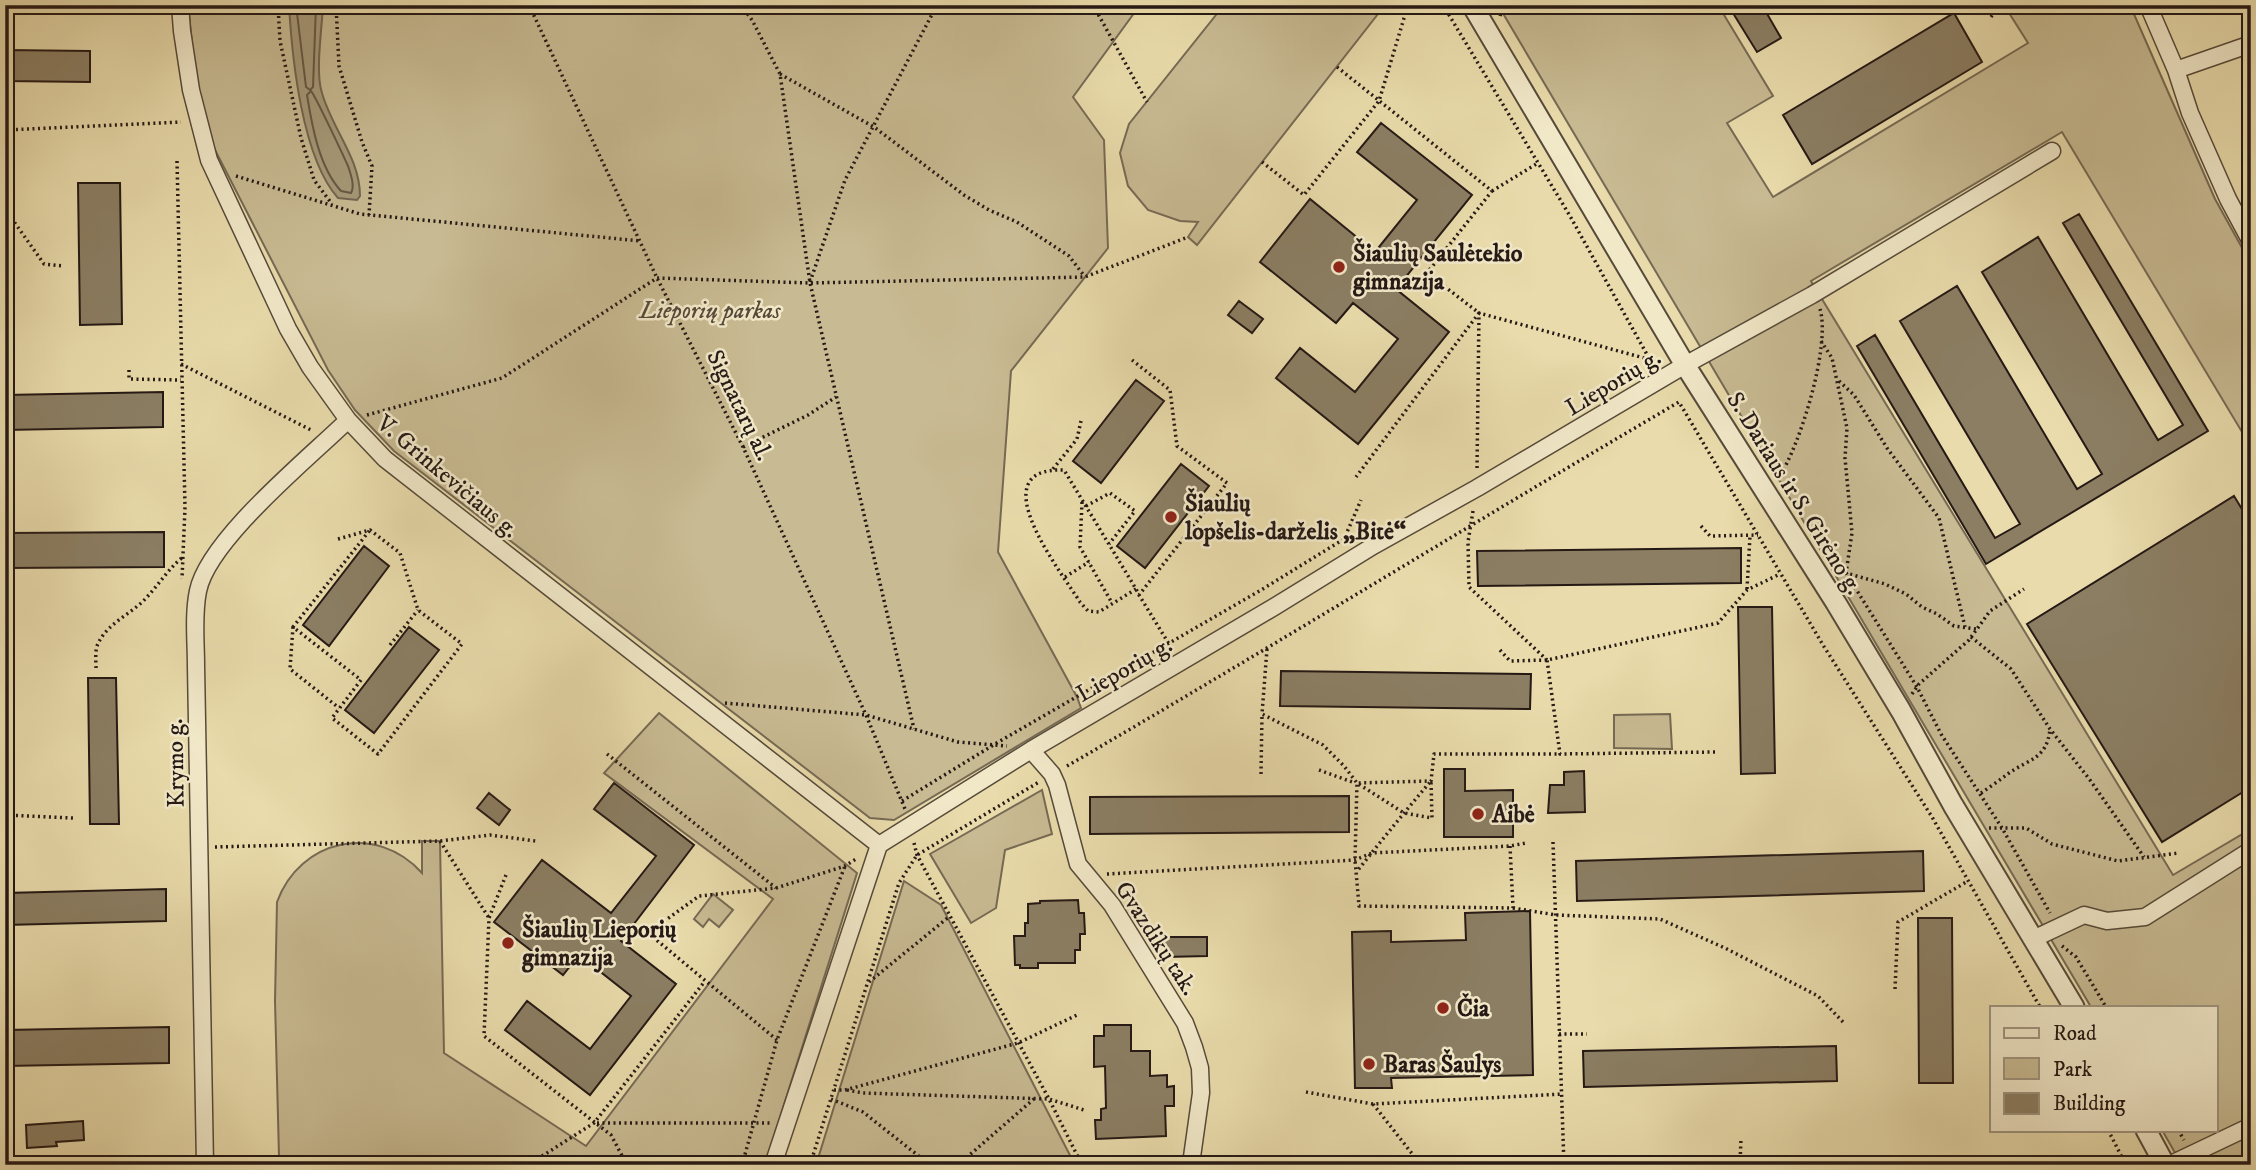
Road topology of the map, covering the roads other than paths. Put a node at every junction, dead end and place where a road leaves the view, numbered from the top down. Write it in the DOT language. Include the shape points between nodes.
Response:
graph roads {
  1 [pos="180,5"];
  2 [pos="1472,5"];
  3 [pos="2148,5"];
  4 [pos="2251,44"];
  5 [pos="2176,71"];
  6 [pos="2052,151"];
  7 [pos="2251,242"];
  8 [pos="1685,365"];
  9 [pos="348,420"];
  10 [pos="1031,750"];
  11 [pos="878,845"];
  12 [pos="2251,850"];
  13 [pos="2033,939"];
  14 [pos="2073,1006"];
  15 [pos="2251,1126"];
  16 [pos="2147,1132"];
  17 [pos="1191,1164"];
  18 [pos="205,1165"];
  19 [pos="773,1165"];
  20 [pos="2167,1165"];
  1 -- 9 [label="street, V. Grinkevičiaus g." via="205,149 288,329"];
  2 -- 8 [label="street, S. Dariaus ir S. Girėno g."];
  3 -- 5 [label="street"];
  4 -- 5 [label="street"];
  5 -- 7 [label="street" via="2190,113"];
  6 -- 8 [label="street, Lieporių g." via="1812,296"];
  8 -- 10 [label="street, Lieporių g."];
  8 -- 13 [label="street, S. Dariaus ir S. Girėno g." via="1901,710"];
  9 -- 11 [label="street, V. Grinkevičiaus g." via="385,459"];
  9 -- 18 [label="street, Krymo g." via="238,526 219,549 197,593"];
  10 -- 11 [label="street, Lieporių g."];
  10 -- 17 [label="street, Gvazdikų tak." via="1057,785 1078,864 1112,905 1185,1023 1200,1068"];
  11 -- 19 [label="street"];
  12 -- 13 [label="street" via="2145,917 2107,921 2084,915"];
  13 -- 14 [label="street, S. Dariaus ir S. Girėno g."];
  15 -- 20 [label="street"];
  16 -- 20 [label="street"];
}
